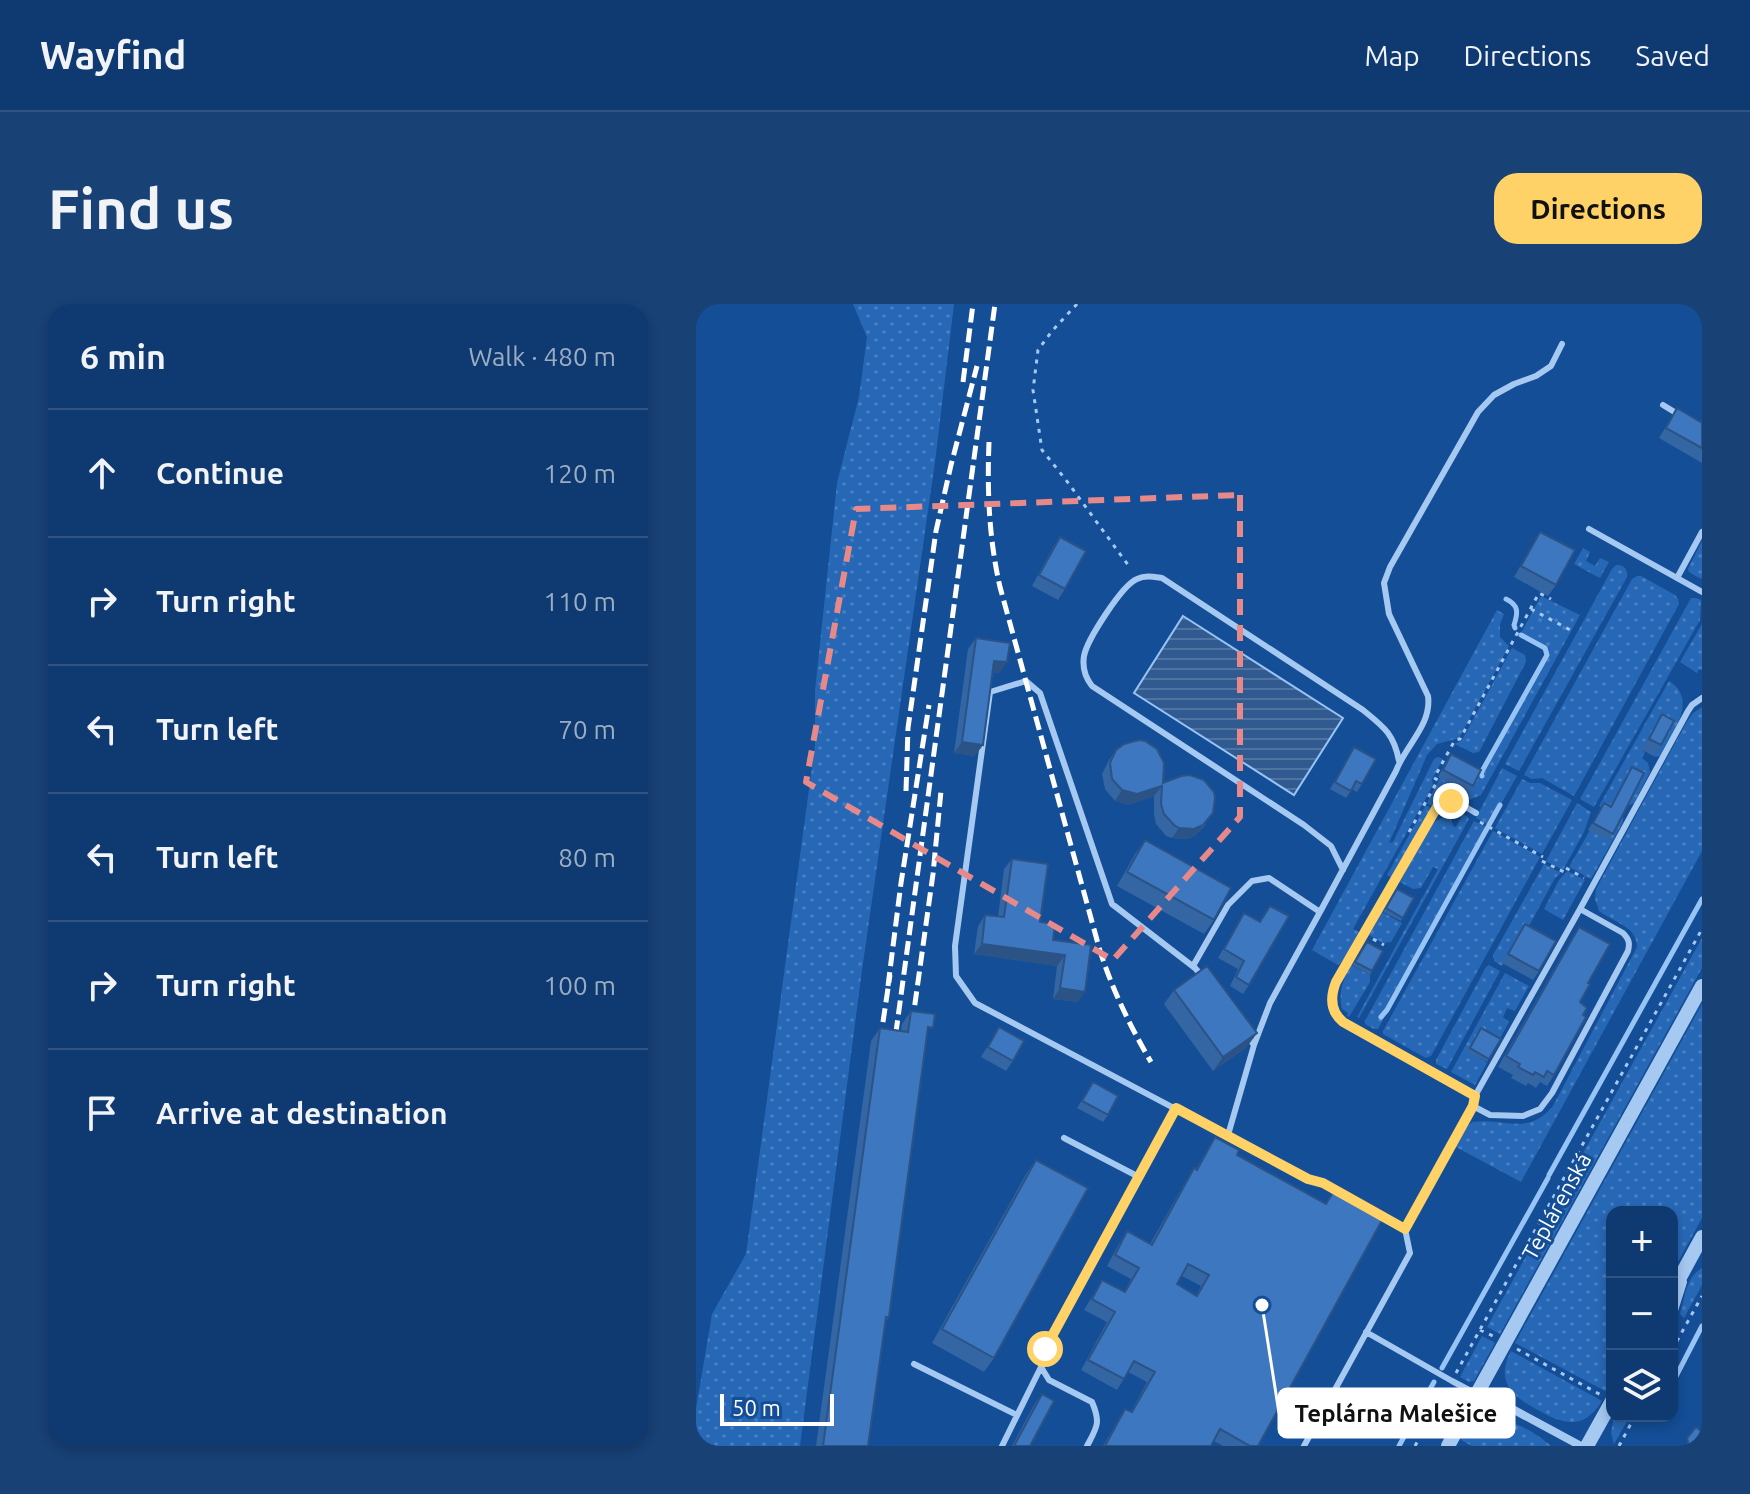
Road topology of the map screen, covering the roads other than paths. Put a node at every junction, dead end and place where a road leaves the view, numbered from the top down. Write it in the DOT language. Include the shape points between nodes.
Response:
graph roads {
  1 [pos="1562,344"];
  2 [pos="1663,405"];
  3 [pos="1689,420"];
  4 [pos="1589,529"];
  5 [pos="1702,532"];
  6 [pos="1677,578"];
  7 [pos="1702,591"];
  8 [pos="1702,698"];
  9 [pos="1399,761"];
  10 [pos="1474,816"];
  11 [pos="1343,870"];
  12 [pos="1580,909"];
  13 [pos="1320,912"];
  14 [pos="1193,966"];
  15 [pos="1204,979"];
  16 [pos="1702,986"];
  17 [pos="1246,1034"];
  18 [pos="1254,1045"];
  19 [pos="1475,1096"];
  20 [pos="1473,1106"];
  21 [pos="1176,1108"];
  22 [pos="1228,1135"];
  23 [pos="1064,1138"];
  24 [pos="1139,1177"];
  25 [pos="1350,1198"];
  26 [pos="1364,1206"];
  27 [pos="1405,1229"];
  28 [pos="1701,1239"];
  29 [pos="1690,1259"];
  30 [pos="1678,1281"];
  31 [pos="1678,1300"];
  32 [pos="1366,1332"];
  33 [pos="914,1364"];
  34 [pos="1041,1367"];
  35 [pos="1479,1391"];
  36 [pos="1606,1405"];
  37 [pos="1017,1415"];
  38 [pos="1606,1415"];
  39 [pos="1463,1420"];
  40 [pos="1601,1421"];
  41 [pos="1446,1441"];
  42 [pos="1002,1446"];
  43 [pos="1087,1446"];
  44 [pos="1304,1446"];
  45 [pos="1442,1446"];
  46 [pos="1584,1446"];
  1 -- 9 [label="lane" via="1551,366 1494,395 1478,412 1390,567 1384,583 1389,614 1429,707"];
  2 -- 3 [label="lane"];
  4 -- 6 [label="lane"];
  5 -- 6 [label="lane"];
  6 -- 7 [label="lane"];
  8 -- 12 [label="lane" via="1688,711"];
  9 -- 11 [label="lane"];
  9 -- 11 [label="lane" via="1388,730 1363,710 1162,578 1138,579 1120,593 1088,645 1084,667 1092,686 1304,825 1331,846"];
  10 -- 19 [label="lane" via="1455,802 1441,803 1333,991 1333,1009 1356,1030"];
  11 -- 13 [label="lane"];
  12 -- 19 [label="lane"];
  12 -- 20 [label="lane" via="1623,933 1628,951 1552,1093 1540,1109 1523,1116 1490,1115"];
  13 -- 14 [label="lane" via="1269,878 1252,881 1228,905"];
  13 -- 18 [label="lane" via="1270,1003"];
  14 -- 15 [label="lane"];
  14 -- 21 [label="lane" via="1112,904 1040,693 1026,681 990,692 955,946 956,976 975,1003"];
  16 -- 35 [label="street, Teplárenská"];
  17 -- 18 [label="lane"];
  18 -- 22 [label="lane"];
  19 -- 20 [label="lane"];
  20 -- 27 [label="lane"];
  21 -- 22 [label="lane"];
  21 -- 24 [label="lane"];
  22 -- 25 [label="lane"];
  23 -- 24 [label="lane"];
  24 -- 34 [label="lane" via="1045,1349"];
  26 -- 27 [label="lane"];
  27 -- 32 [label="lane" via="1410,1253"];
  28 -- 29 [label="street"];
  29 -- 30 [label="street"];
  29 -- 31 [label="lane"];
  32 -- 35 [label="lane"];
  32 -- 44 [label="lane"];
  33 -- 37 [label="lane"];
  34 -- 37 [label="lane"];
  34 -- 43 [label="lane" via="1049,1380 1092,1402 1097,1427"];
  35 -- 39 [label="street, Teplárenská"];
  35 -- 46 [label="street"];
  36 -- 40 [label="street"];
  37 -- 42 [label="lane"];
  38 -- 40 [label="lane"];
  39 -- 41 [label="street, Teplárenská"];
  39 -- 45 [label="lane"];
  40 -- 46 [label="street"];
}
